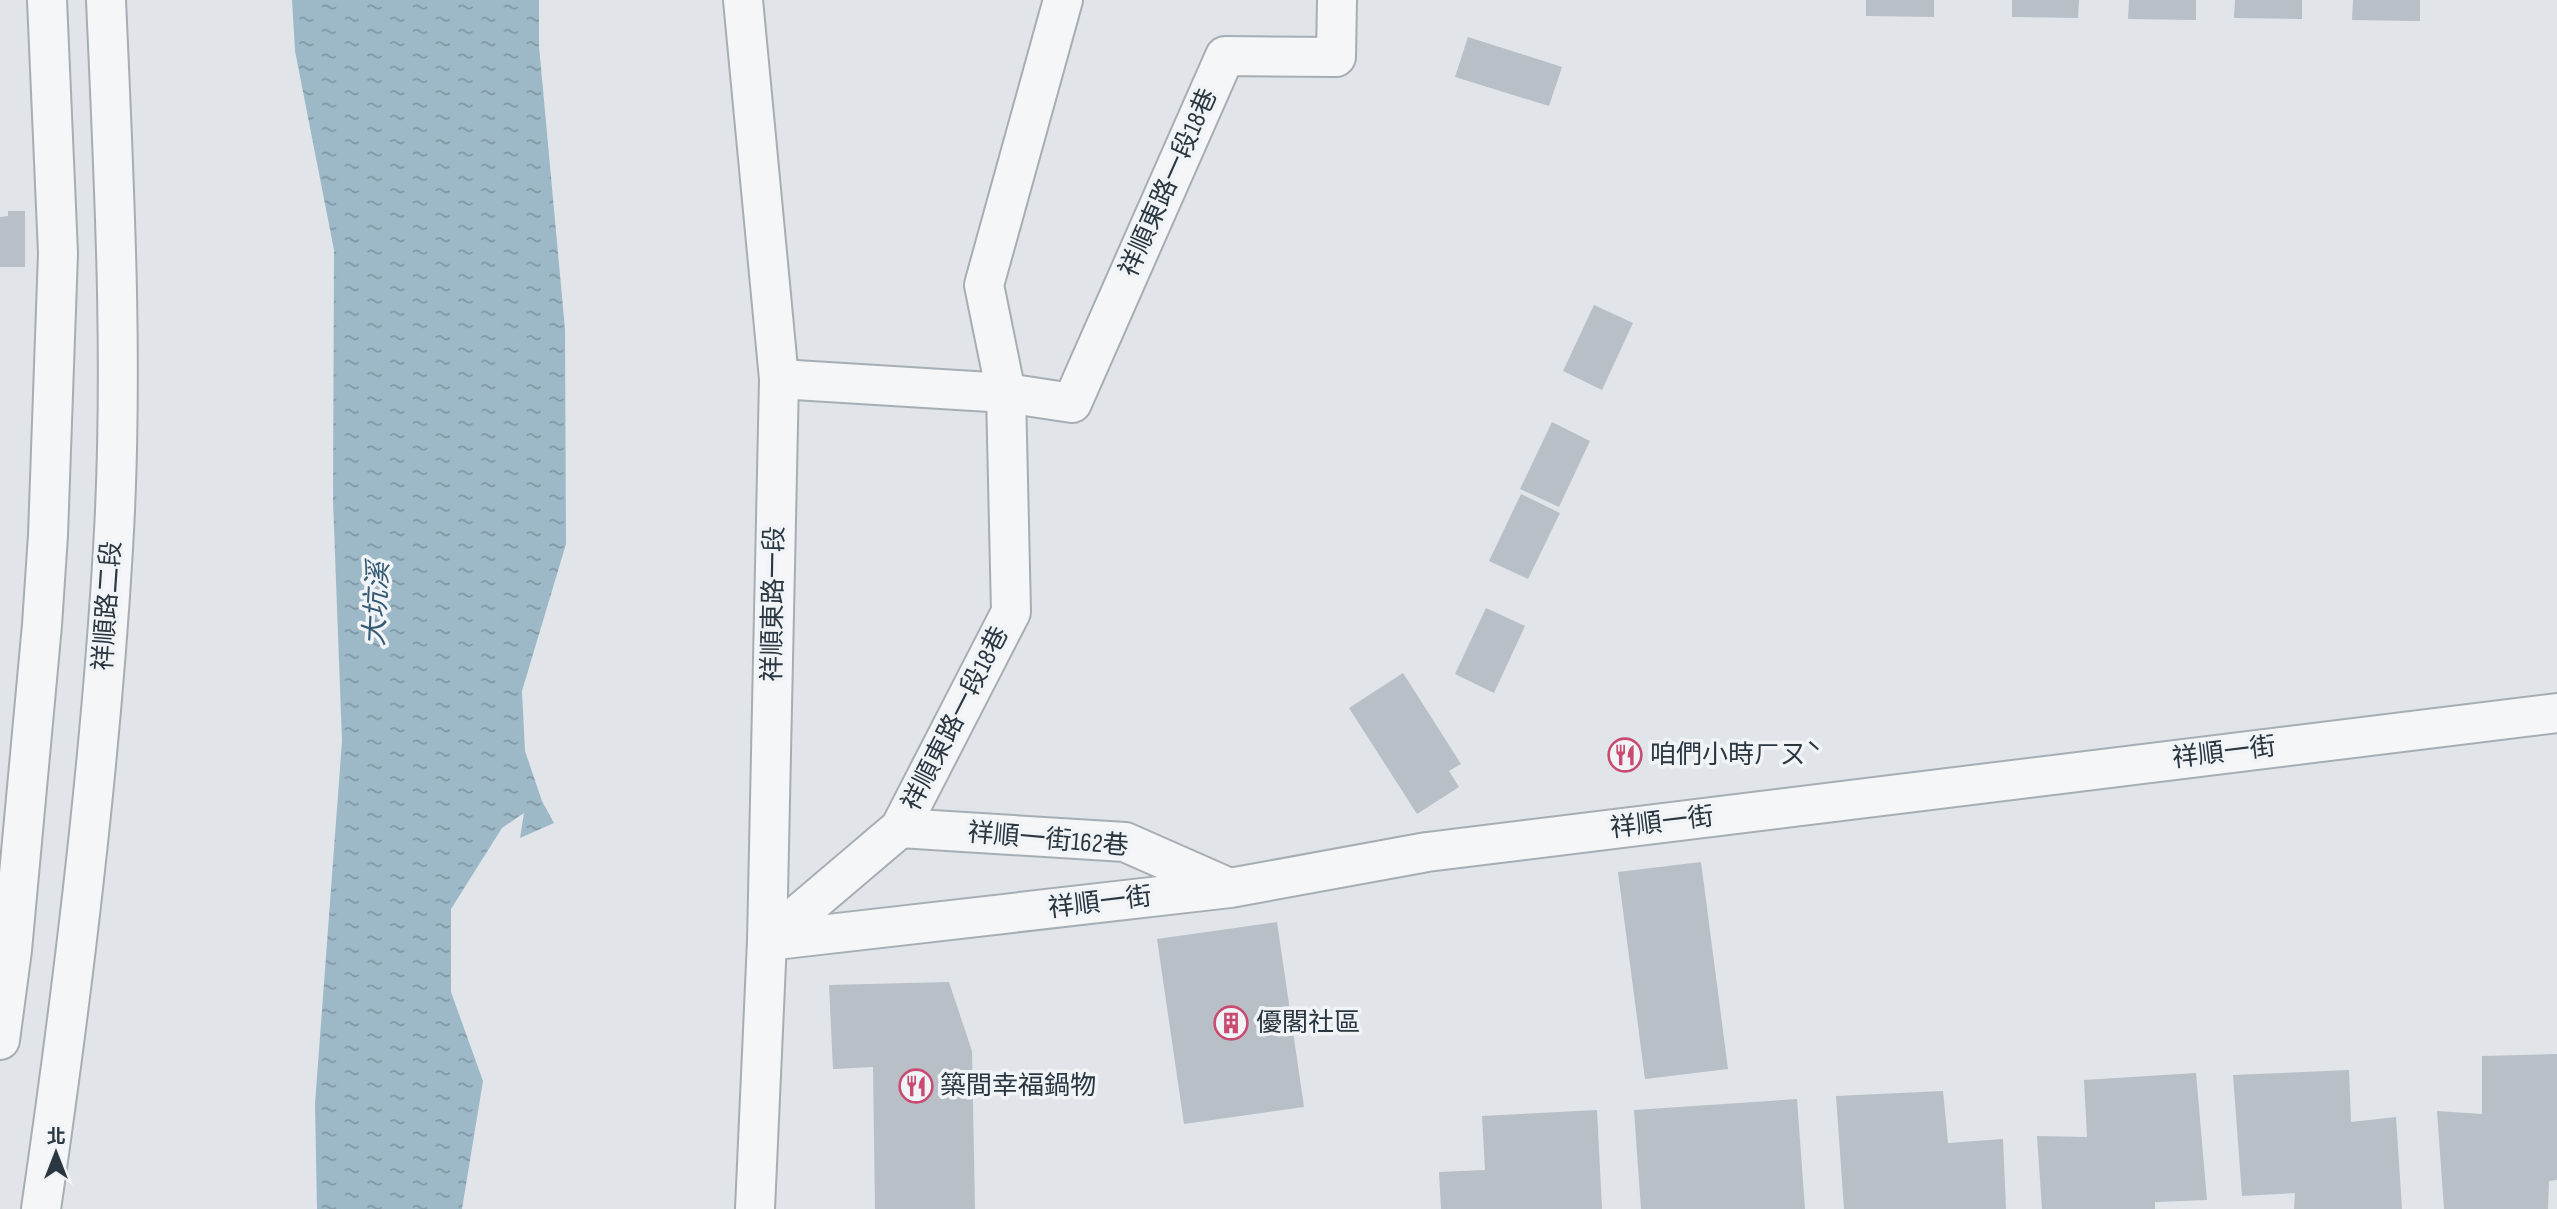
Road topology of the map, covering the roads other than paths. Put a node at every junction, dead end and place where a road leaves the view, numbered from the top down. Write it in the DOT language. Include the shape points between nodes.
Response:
graph roads {
  1 [pos="47,0"];
  2 [pos="106,0"];
  3 [pos="743,0"];
  4 [pos="1063,0"];
  5 [pos="1337,0"];
  6 [pos="779,379"];
  7 [pos="1006,393"];
  8 [pos="2557,713"];
  9 [pos="900,828"];
  10 [pos="1230,888"];
  11 [pos="767,941"];
  12 [pos="0,1040"];
  13 [pos="41,1209"];
  14 [pos="755,1209"];
  1 -- 12 [label="street" via="58,253 48,535"];
  2 -- 13 [label="street, 祥順路二段" via="118,367 113,548 86,879"];
  3 -- 6 [label="street, 祥順東路一段"];
  4 -- 7 [label="street, 祥順東路一段18巷" via="984,285"];
  5 -- 7 [label="street, 祥順東路一段18巷" via="1336,57 1225,56 1072,403"];
  6 -- 7 [label="street"];
  6 -- 11 [label="street, 祥順東路一段"];
  7 -- 9 [label="street, 祥順東路一段18巷" via="1011,612"];
  8 -- 10 [label="street, 祥順一街" via="1427,852"];
  9 -- 10 [label="street, 祥順一街162巷" via="1125,842"];
  9 -- 11 [label="street, 祥順東路一段18巷"];
  10 -- 11 [label="street, 祥順一街"];
  11 -- 14 [label="street, 祥順東路一段"];
}
